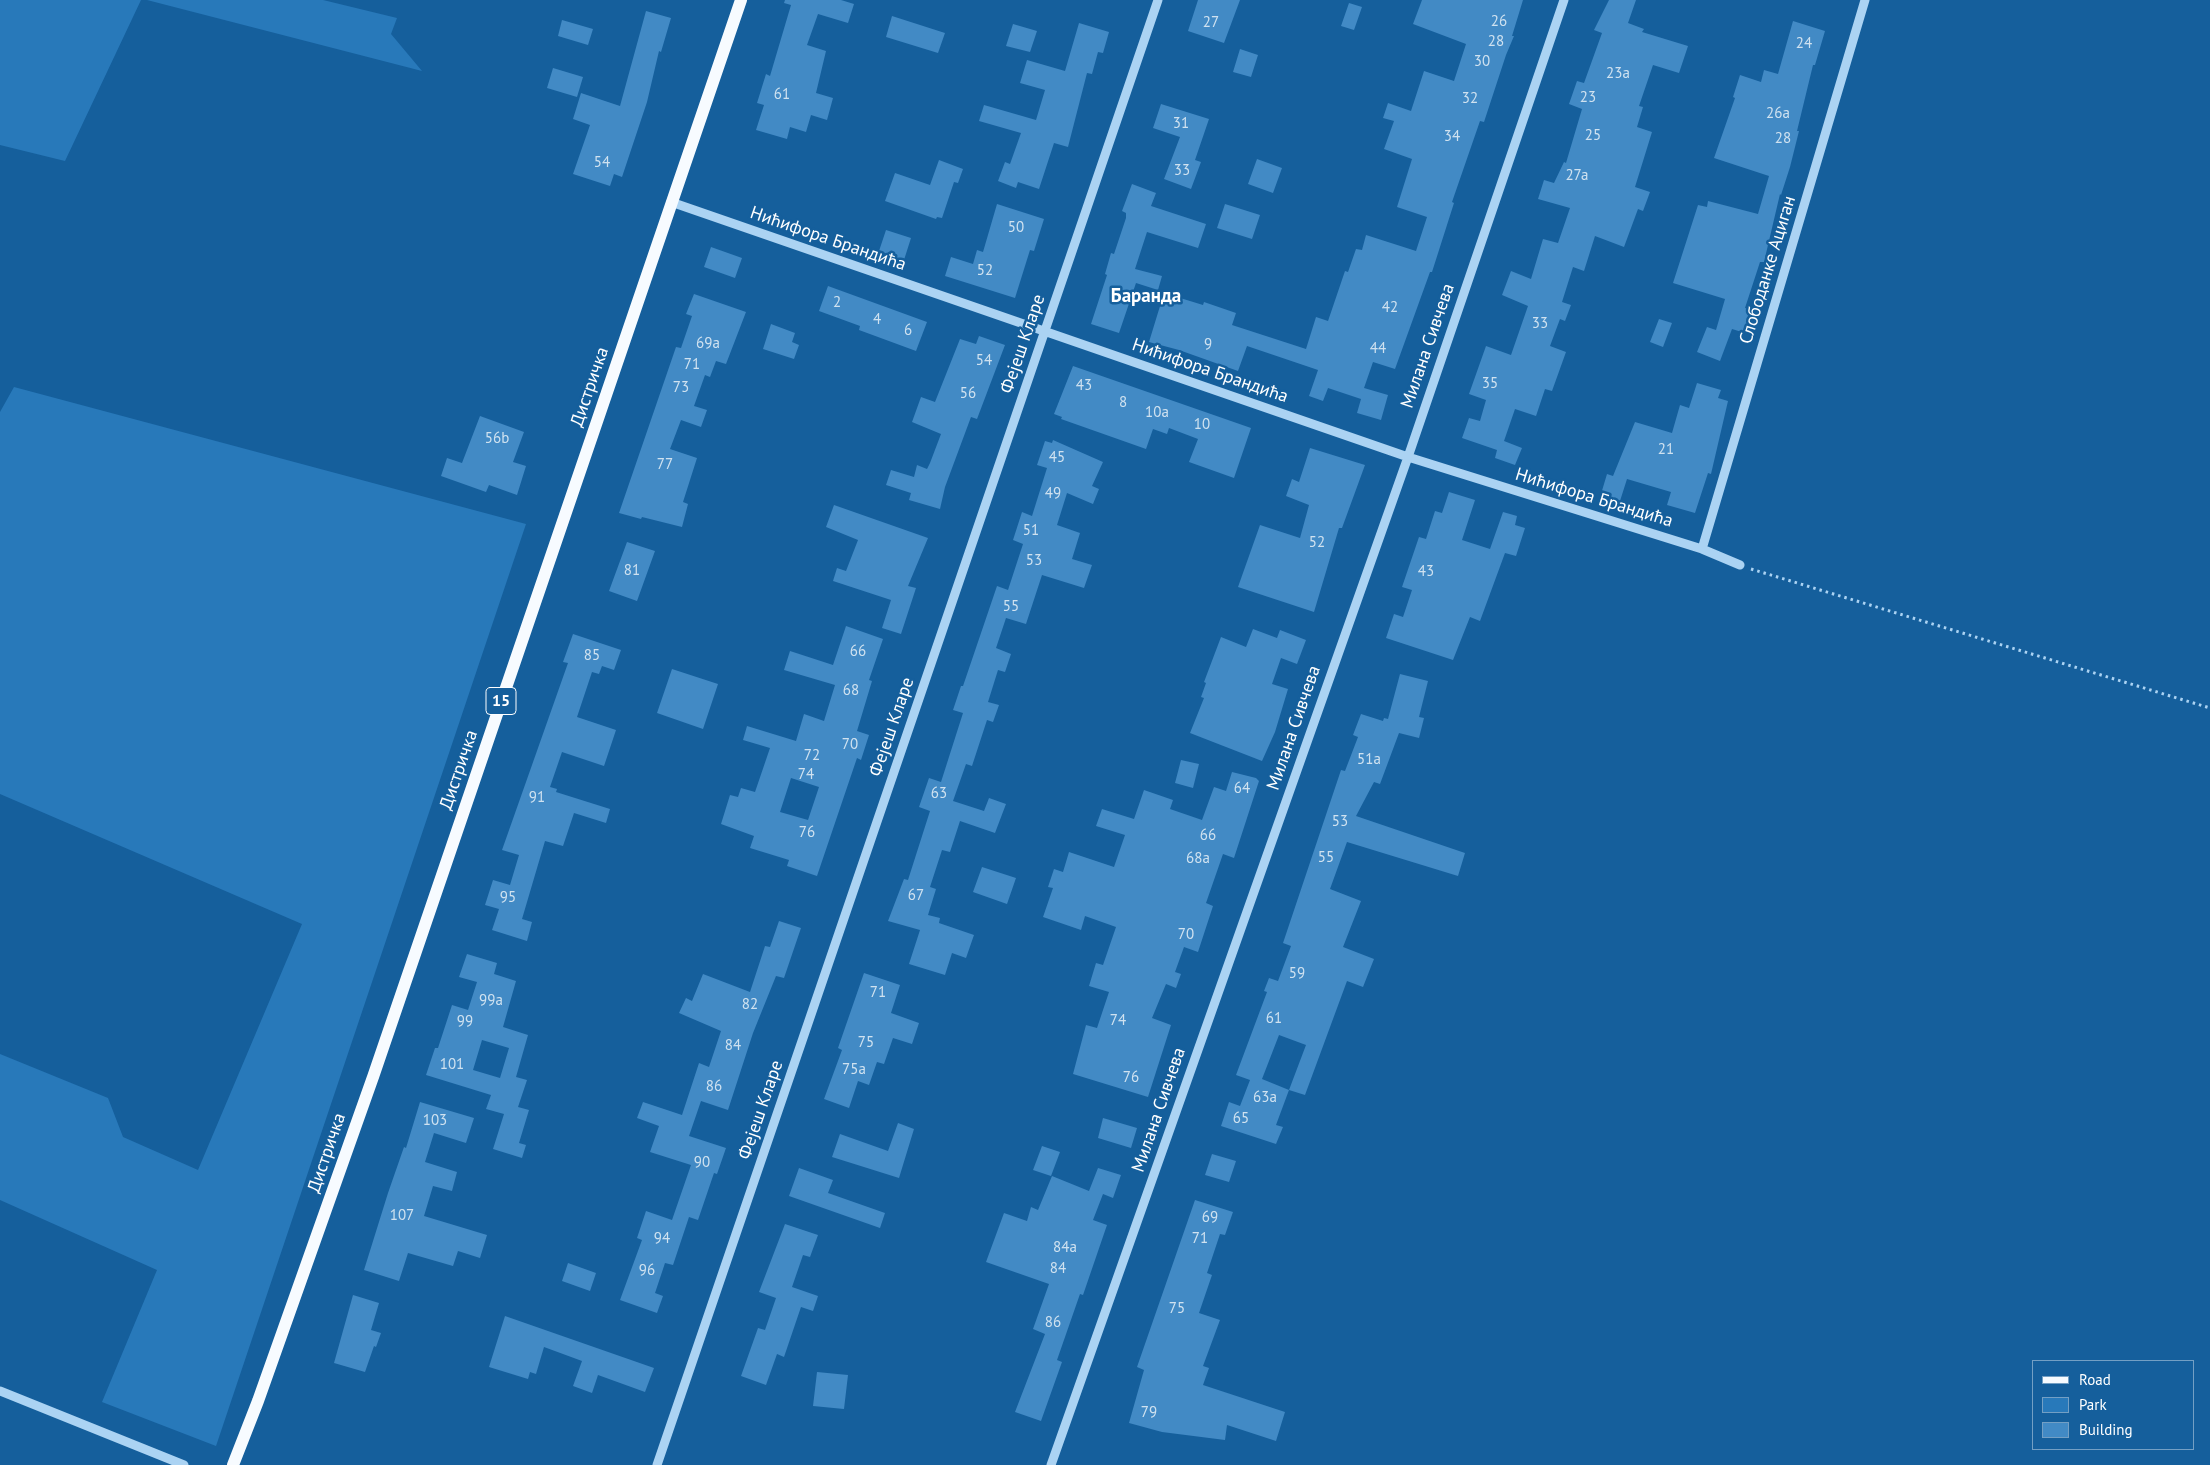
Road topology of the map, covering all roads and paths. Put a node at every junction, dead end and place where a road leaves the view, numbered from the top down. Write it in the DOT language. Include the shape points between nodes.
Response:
graph roads {
  1 [pos="741,0"];
  2 [pos="1158,0"];
  3 [pos="1564,0"];
  4 [pos="1865,0"];
  5 [pos="671,202"];
  6 [pos="1044,331"];
  7 [pos="1408,457"];
  8 [pos="1702,549"];
  9 [pos="1740,565"];
  10 [pos="2210,708"];
  11 [pos="0,1390"];
  12 [pos="184,1465"];
  13 [pos="233,1465"];
  14 [pos="658,1465"];
  15 [pos="1051,1465"];
  1 -- 5 [label="main road, Дистричка / 15"];
  2 -- 6 [label="street, Фејеш Кларе"];
  3 -- 7 [label="street, Милана Сивчева"];
  4 -- 8 [label="street, Слободанке Ациган"];
  5 -- 6 [label="street, Нићифора Брандића"];
  5 -- 13 [label="main road, Дистричка / 15" via="373,1077 262,1392"];
  6 -- 7 [label="street, Нићифора Брандића"];
  6 -- 14 [label="street, Фејеш Кларе"];
  7 -- 8 [label="street, Нићифора Брандића"];
  7 -- 15 [label="street, Милана Сивчева"];
  8 -- 9 [label="street, Нићифора Брандића"];
  9 -- 10 [label="path"];
  11 -- 12 [label="street"];
}
